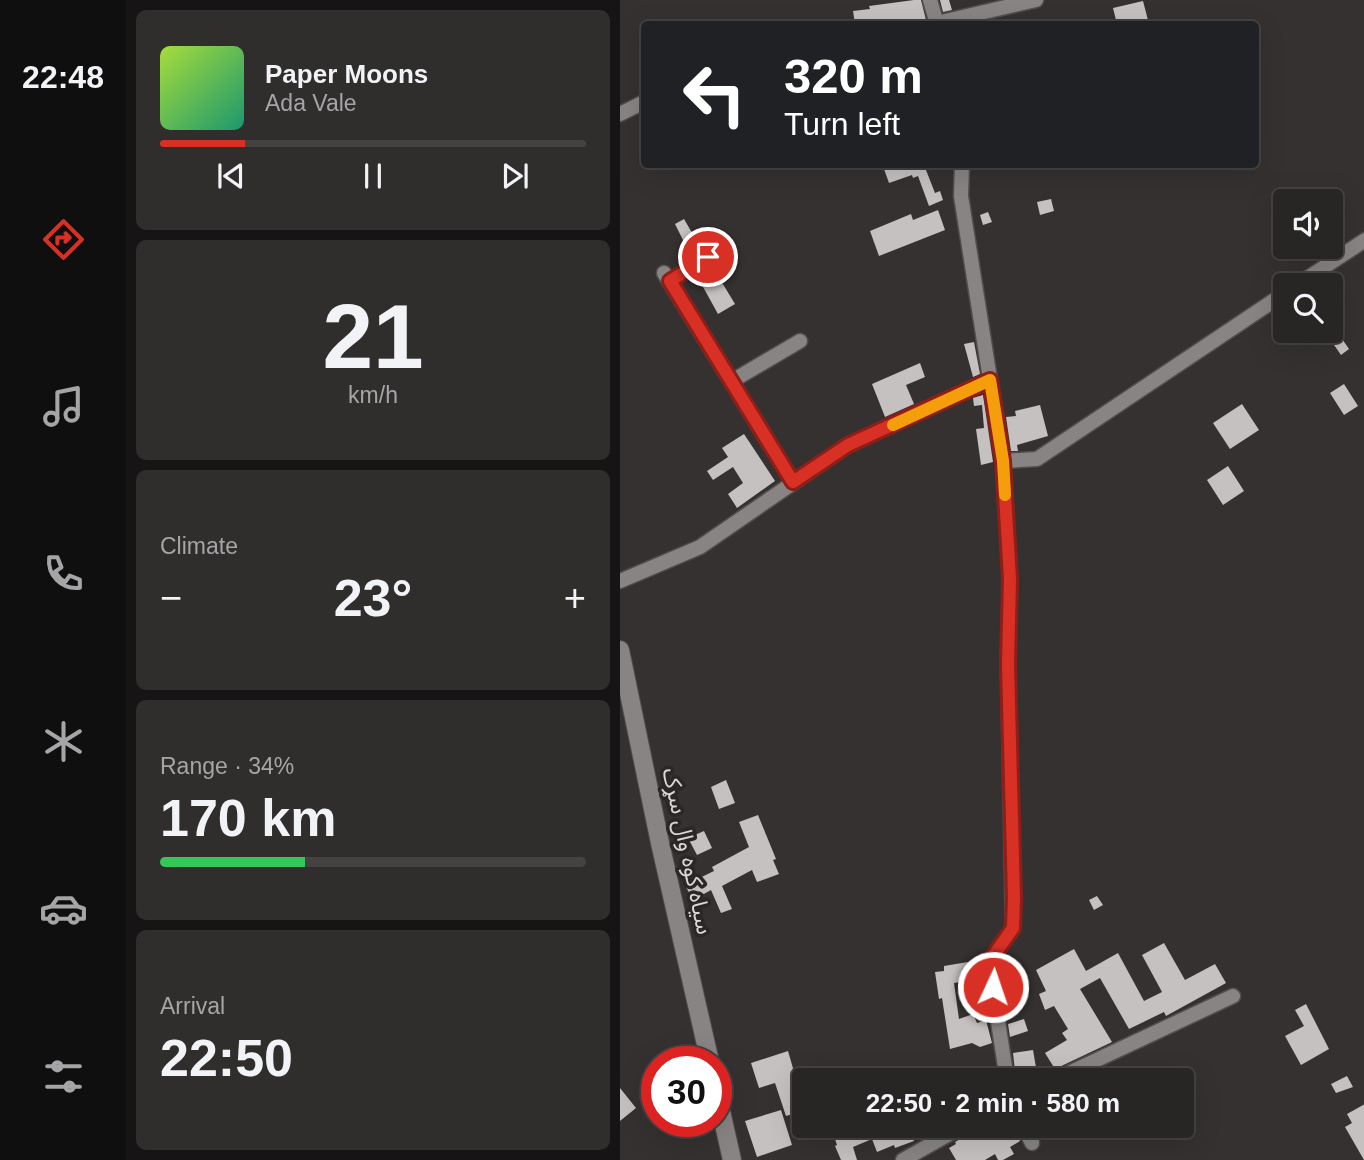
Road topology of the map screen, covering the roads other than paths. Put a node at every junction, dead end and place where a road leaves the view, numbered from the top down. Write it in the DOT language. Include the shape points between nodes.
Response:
graph roads {
  1 [pos="930,0"];
  2 [pos="1036,0"];
  3 [pos="936,21"];
  4 [pos="949,21"];
  5 [pos="641,104"];
  6 [pos="620,114"];
  7 [pos="962,168"];
  8 [pos="1364,240"];
  9 [pos="727,245"];
  10 [pos="1315,273"];
  11 [pos="1273,301"];
  12 [pos="800,341"];
  13 [pos="990,380"];
  14 [pos="732,381"];
  15 [pos="1003,461"];
  16 [pos="793,482"];
  17 [pos="620,581"];
  18 [pos="620,650"];
  19 [pos="1233,996"];
  20 [pos="706,1046"];
  21 [pos="1005,1068"];
  22 [pos="1080,1068"];
  23 [pos="727,1137"];
  24 [pos="942,1138"];
  25 [pos="1030,1138"];
  26 [pos="1032,1143"];
  27 [pos="733,1160"];
  28 [pos="903,1160"];
  1 -- 3 [label="street"];
  2 -- 4 [label="street"];
  5 -- 6 [label="street"];
  7 -- 13 [label="street" via="961,196"];
  8 -- 10 [label="street"];
  9 -- 14 [label="street" via="667,277"];
  11 -- 15 [label="street" via="1037,459"];
  12 -- 14 [label="street"];
  13 -- 15 [label="street"];
  13 -- 16 [label="street" via="848,445"];
  14 -- 16 [label="street"];
  15 -- 21 [label="street" via="1010,579 1013,928 989,962"];
  16 -- 17 [label="street" via="700,547"];
  18 -- 20 [label="street, سیاه کوه وال سړک"];
  19 -- 22 [label="street"];
  23 -- 27 [label="street"];
  24 -- 28 [label="street"];
  25 -- 26 [label="street"];
}
